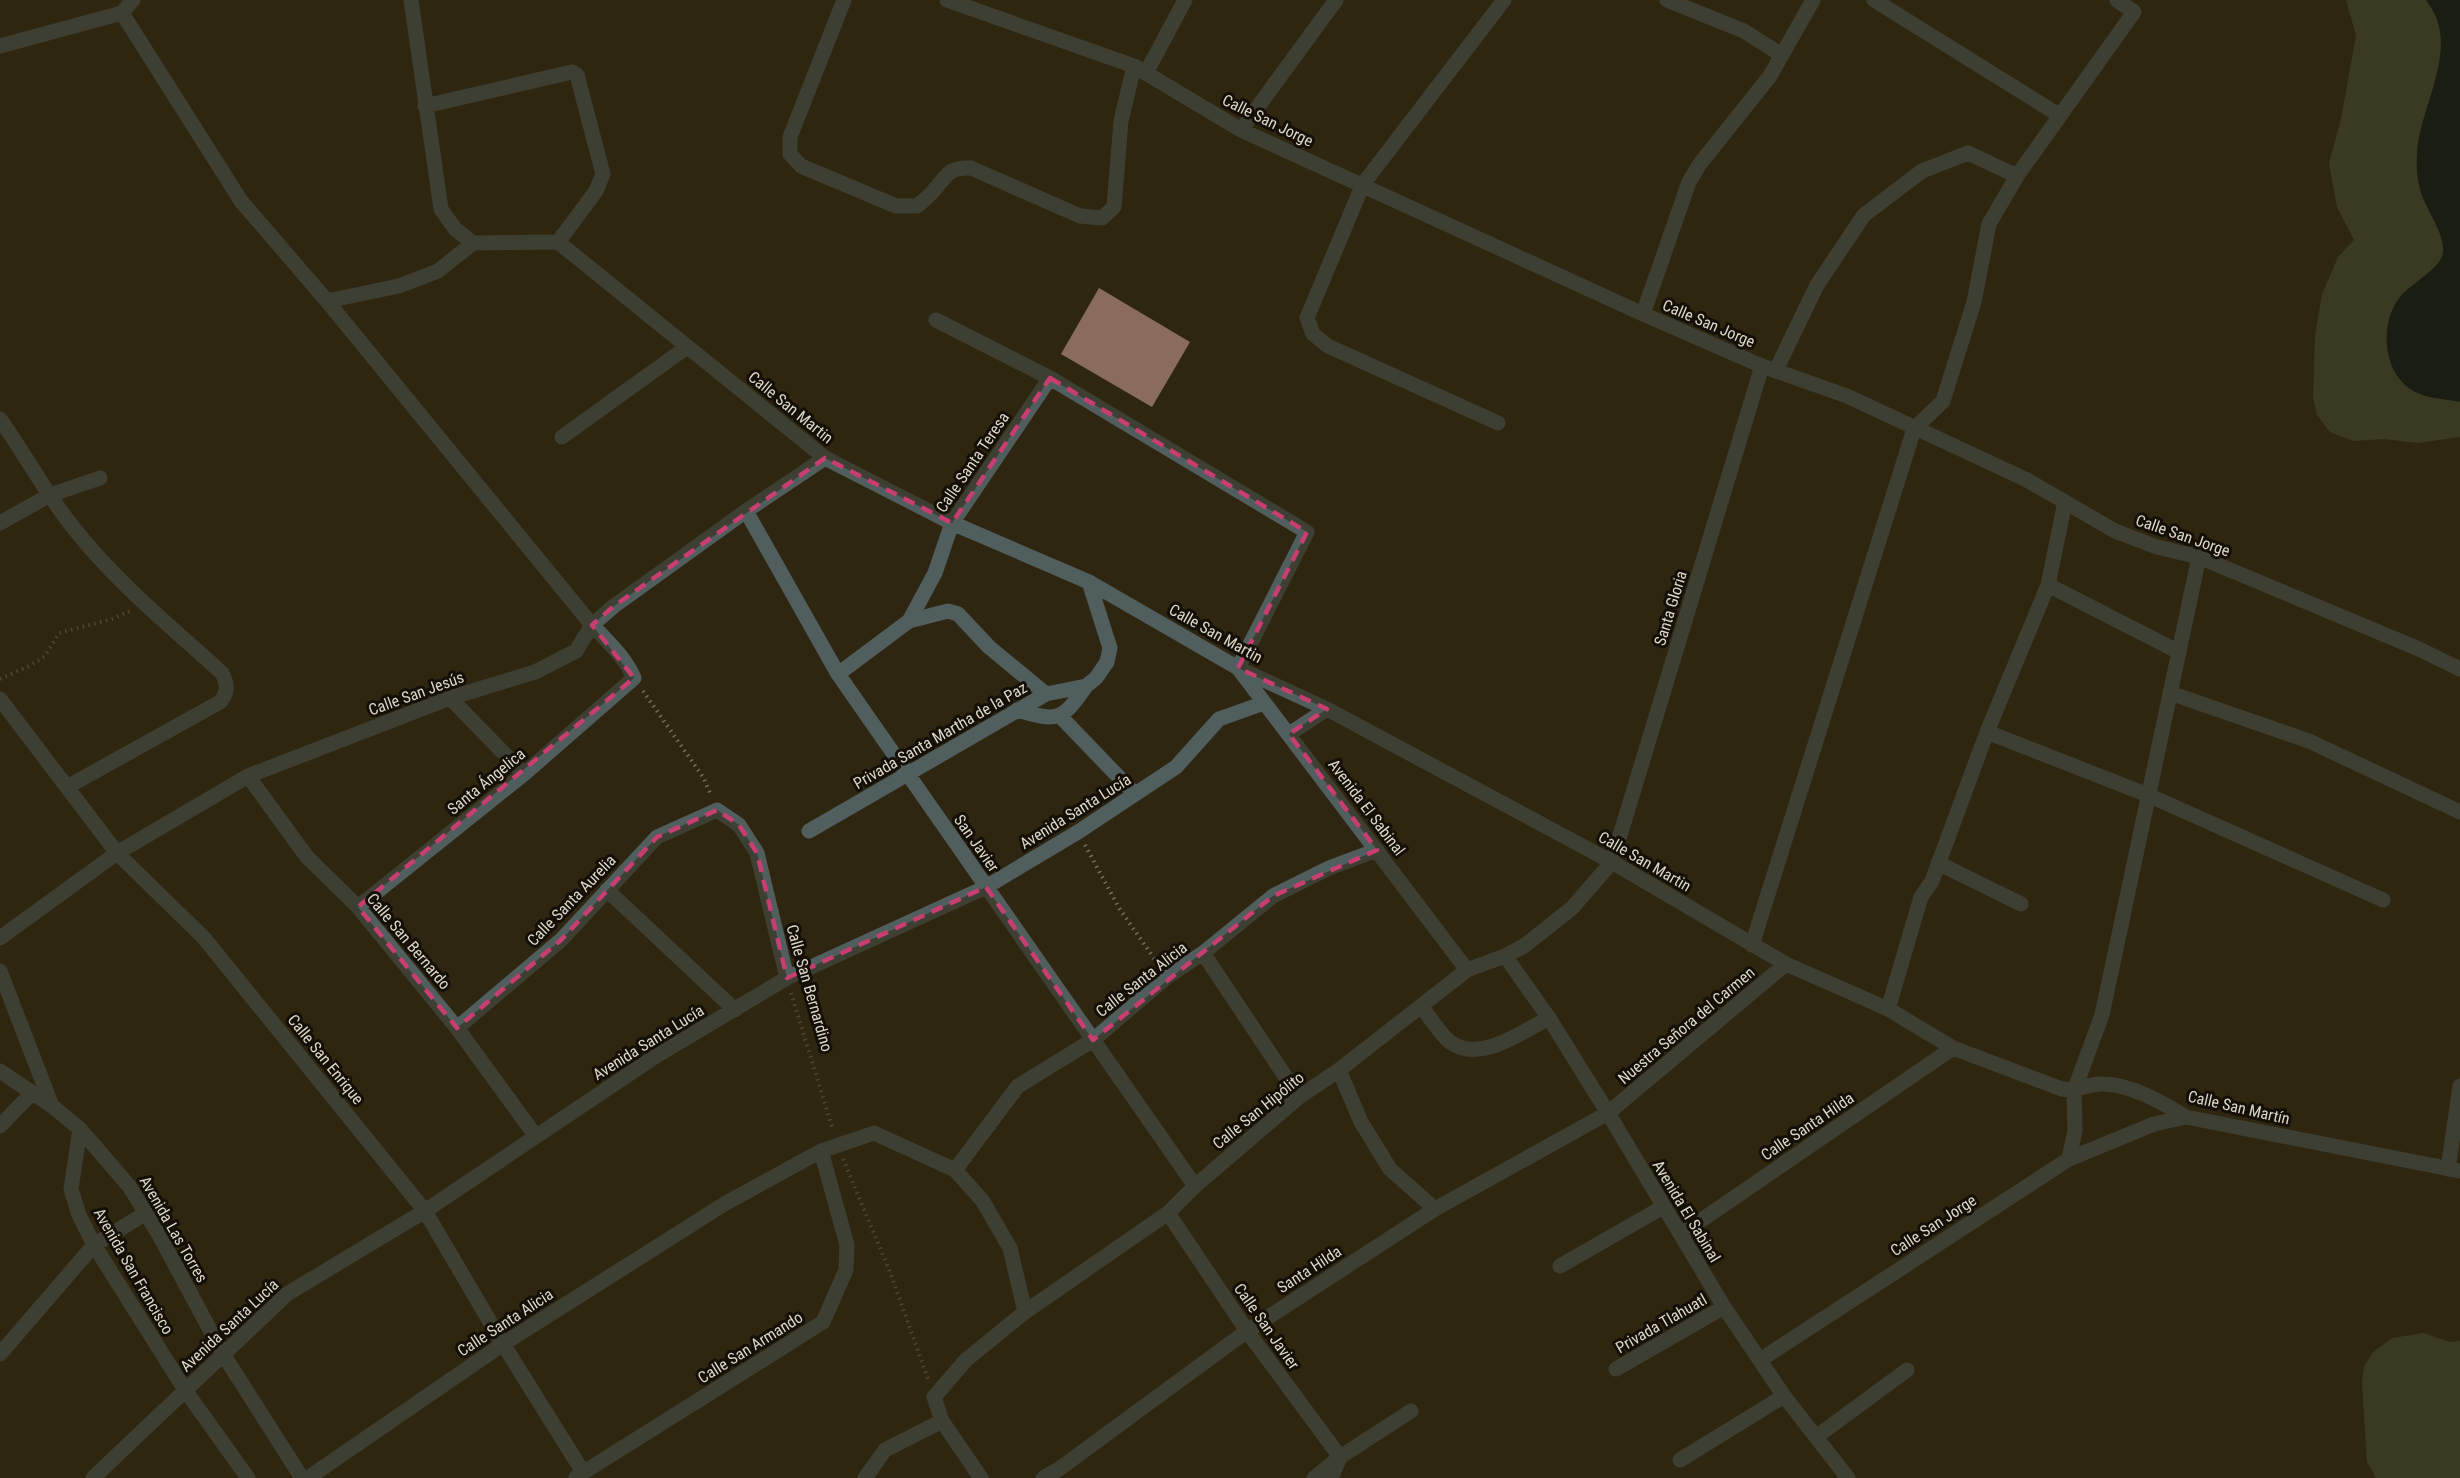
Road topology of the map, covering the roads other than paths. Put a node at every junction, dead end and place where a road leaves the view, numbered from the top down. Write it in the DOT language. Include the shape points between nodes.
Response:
graph roads {
  1 [pos="134,0"];
  2 [pos="411,0"];
  3 [pos="844,0"];
  4 [pos="947,0"];
  5 [pos="1185,0"];
  6 [pos="1336,0"];
  7 [pos="1504,0"];
  8 [pos="1667,0"];
  9 [pos="1813,0"];
  10 [pos="1874,0"];
  11 [pos="2116,0"];
  12 [pos="122,13"];
  13 [pos="0,46"];
  14 [pos="1780,54"];
  15 [pos="1140,70"];
  16 [pos="425,106"];
  17 [pos="2059,115"];
  18 [pos="1241,130"];
  19 [pos="2017,176"];
  20 [pos="1363,184"];
  21 [pos="558,242"];
  22 [pos="473,243"];
  23 [pos="327,301"];
  24 [pos="1643,315"];
  25 [pos="936,320"];
  26 [pos="687,347"];
  27 [pos="1769,368"];
  28 [pos="1050,378"];
  29 [pos="0,419"];
  30 [pos="1498,423"];
  31 [pos="1914,429"];
  32 [pos="562,437"];
  33 [pos="825,458"];
  34 [pos="100,478"];
  35 [pos="50,495"];
  36 [pos="2065,502"];
  37 [pos="746,511"];
  38 [pos="0,523"];
  39 [pos="952,523"];
  40 [pos="2199,557"];
  41 [pos="1089,582"];
  42 [pos="2048,585"];
  43 [pos="909,621"];
  44 [pos="592,625"];
  45 [pos="2179,652"];
  46 [pos="1238,668"];
  47 [pos="2460,669"];
  48 [pos="838,674"];
  49 [pos="1086,686"];
  50 [pos="2170,693"];
  51 [pos="1046,694"];
  52 [pos="450,698"];
  53 [pos="0,699"];
  54 [pos="1264,703"];
  55 [pos="1327,709"];
  56 [pos="1017,710"];
  57 [pos="1060,717"];
  58 [pos="1986,732"];
  59 [pos="1289,734"];
  60 [pos="906,773"];
  61 [pos="524,774"];
  62 [pos="248,776"];
  63 [pos="67,787"];
  64 [pos="1135,794"];
  65 [pos="2148,795"];
  66 [pos="717,810"];
  67 [pos="2460,812"];
  68 [pos="809,831"];
  69 [pos="1377,850"];
  70 [pos="117,853"];
  71 [pos="1612,862"];
  72 [pos="1938,863"];
  73 [pos="986,887"];
  74 [pos="607,890"];
  75 [pos="2383,900"];
  76 [pos="2021,904"];
  77 [pos="358,907"];
  78 [pos="0,938"];
  79 [pos="1752,945"];
  80 [pos="1203,953"];
  81 [pos="1505,956"];
  82 [pos="1786,964"];
  83 [pos="1467,970"];
  84 [pos="0,971"];
  85 [pos="787,978"];
  86 [pos="1421,1006"];
  87 [pos="1888,1009"];
  88 [pos="735,1010"];
  89 [pos="1549,1018"];
  90 [pos="457,1028"];
  91 [pos="1093,1040"];
  92 [pos="1953,1048"];
  93 [pos="1339,1070"];
  94 [pos="0,1071"];
  95 [pos="2460,1086"];
  96 [pos="2074,1091"];
  97 [pos="32,1093"];
  98 [pos="1299,1097"];
  99 [pos="52,1106"];
  100 [pos="1608,1113"];
  101 [pos="2186,1117"];
  102 [pos="0,1126"];
  103 [pos="80,1129"];
  104 [pos="535,1135"];
  105 [pos="821,1151"];
  106 [pos="2069,1159"];
  107 [pos="955,1170"];
  108 [pos="2454,1170"];
  109 [pos="1195,1186"];
  110 [pos="1663,1207"];
  111 [pos="1435,1209"];
  112 [pos="425,1211"];
  113 [pos="146,1213"];
  114 [pos="1168,1214"];
  115 [pos="1681,1234"];
  116 [pos="94,1245"];
  117 [pos="1560,1266"];
  118 [pos="1724,1307"];
  119 [pos="1025,1312"];
  120 [pos="1247,1330"];
  121 [pos="503,1344"];
  122 [pos="0,1354"];
  123 [pos="223,1354"];
  124 [pos="1760,1360"];
  125 [pos="1616,1369"];
  126 [pos="1906,1370"];
  127 [pos="184,1390"];
  128 [pos="1784,1396"];
  129 [pos="1411,1411"];
  130 [pos="942,1421"];
  131 [pos="1816,1437"];
  132 [pos="1340,1457"];
  133 [pos="1680,1460"];
  134 [pos="579,1475"];
  135 [pos="93,1478"];
  136 [pos="248,1478"];
  137 [pos="302,1478"];
  138 [pos="308,1478"];
  139 [pos="865,1478"];
  140 [pos="981,1478"];
  141 [pos="1043,1478"];
  142 [pos="1314,1478"];
  143 [pos="1331,1478"];
  144 [pos="1848,1478"];
  1 -- 12 [label="street"];
  2 -- 16 [label="street"];
  3 -- 15 [label="street" via="790,137 790,154 801,166 896,206 917,206 957,167 971,168 1080,216 1102,218 1114,207 1121,121"];
  4 -- 15 [label="street, Calle San Jorge"];
  5 -- 15 [label="street"];
  6 -- 18 [label="street"];
  7 -- 20 [label="street"];
  8 -- 14 [label="street" via="1744,31"];
  9 -- 14 [label="street"];
  10 -- 17 [label="street"];
  11 -- 17 [label="street" via="2134,12"];
  12 -- 13 [label="street"];
  12 -- 23 [label="street" via="241,201"];
  14 -- 24 [label="street" via="1770,76 1689,182"];
  15 -- 18 [label="street, Calle San Jorge"];
  16 -- 21 [label="street" via="572,72 577,75 603,174 597,191"];
  16 -- 22 [label="street" via="441,209 455,229"];
  17 -- 19 [label="street"];
  18 -- 20 [label="street, Calle San Jorge"];
  19 -- 27 [label="street, Santa Gloria" via="1968,153 1922,171 1864,215 1817,285"];
  19 -- 31 [label="street" via="1989,224 1974,302 1943,401"];
  20 -- 24 [label="street, Calle San Jorge"];
  20 -- 30 [label="street" via="1307,318 1313,334 1328,346"];
  21 -- 22 [label="street"];
  21 -- 26 [label="street, Calle San Martin"];
  22 -- 23 [label="street" via="438,271 399,286"];
  23 -- 44 [label="street"];
  24 -- 27 [label="street, Calle San Jorge"];
  25 -- 28 [label="street"];
  26 -- 32 [label="street"];
  26 -- 33 [label="street, Calle San Martin"];
  27 -- 31 [label="street, Calle San Jorge" via="1847,396"];
  27 -- 71 [label="street, Santa Gloria"];
  28 -- 39 [label="street, Calle Santa Teresa"];
  28 -- 46 [label="street" via="1307,532"];
  29 -- 35 [label="street"];
  31 -- 36 [label="street, Calle San Jorge" via="2027,480"];
  31 -- 79 [label="street"];
  33 -- 37 [label="street, Calle San Jesús"];
  33 -- 39 [label="street, Calle San Martin"];
  34 -- 35 [label="street"];
  35 -- 38 [label="street"];
  35 -- 63 [label="street" via="98,556 222,673 227,693 220,702"];
  36 -- 40 [label="street, Calle San Jorge" via="2115,531 2157,548"];
  36 -- 42 [label="street"];
  37 -- 44 [label="street, Calle San Jesús"];
  37 -- 48 [label="street, San Javier"];
  39 -- 41 [label="street, Calle San Martin"];
  39 -- 43 [label="street, Calle Santa Teresa" via="935,573"];
  40 -- 45 [label="street"];
  40 -- 47 [label="street, Calle San Jorge"];
  41 -- 46 [label="street, Calle San Martin"];
  41 -- 49 [label="street" via="1110,648 1107,662"];
  42 -- 45 [label="street"];
  42 -- 58 [label="street"];
  43 -- 48 [label="street, Calle Santa Teresa"];
  43 -- 51 [label="street" via="948,611 958,614 989,647"];
  44 -- 52 [label="street, Calle San Jesús" via="576,651 535,672"];
  44 -- 61 [label="street, Santa Ángelica" via="629,666 634,678"];
  45 -- 50 [label="street"];
  46 -- 54 [label="street, Avenida El Sabinal"];
  46 -- 55 [label="street, Calle San Martin"];
  48 -- 60 [label="street, San Javier"];
  49 -- 51 [label="street, Privada Santa Martha de la Paz"];
  49 -- 57 [label="street"];
  50 -- 65 [label="street"];
  50 -- 67 [label="street" via="2309,741"];
  51 -- 56 [label="street, Privada Santa Martha de la Paz"];
  52 -- 61 [label="street"];
  52 -- 62 [label="street, Calle San Jesús"];
  53 -- 63 [label="street, Calle San Enrique"];
  54 -- 59 [label="street, Avenida El Sabinal"];
  54 -- 64 [label="street, Avenida Santa Lucía" via="1219,719 1185,759"];
  55 -- 59 [label="street"];
  55 -- 71 [label="street, Calle San Martin"];
  56 -- 57 [label="street" via="1042,718"];
  56 -- 60 [label="street, Privada Santa Martha de la Paz"];
  57 -- 64 [label="street"];
  58 -- 65 [label="street"];
  58 -- 72 [label="street"];
  59 -- 69 [label="street, Avenida El Sabinal"];
  60 -- 68 [label="street, Privada Santa Martha de la Paz"];
  60 -- 73 [label="street, San Javier"];
  61 -- 77 [label="street, Santa Ángelica"];
  62 -- 70 [label="street, Calle San Jesús"];
  62 -- 77 [label="street, Calle San Bernardo" via="307,857"];
  63 -- 70 [label="street, Calle San Enrique"];
  64 -- 73 [label="street, Avenida Santa Lucía"];
  65 -- 75 [label="street"];
  65 -- 96 [label="street" via="2102,1015"];
  66 -- 74 [label="street, Calle Santa Aurelia" via="657,837"];
  66 -- 85 [label="street, Calle San Bernardino" via="739,825 757,853"];
  69 -- 80 [label="street, Calle Santa Alicia" via="1273,896"];
  69 -- 83 [label="street, Avenida El Sabinal"];
  70 -- 78 [label="street, Calle San Jesús"];
  70 -- 112 [label="street, Calle San Enrique" via="204,938"];
  71 -- 79 [label="street, Calle San Martin"];
  71 -- 81 [label="street, Calle San Hipólito" via="1572,908"];
  72 -- 76 [label="street"];
  72 -- 87 [label="street" via="1921,897"];
  73 -- 85 [label="street, Avenida Santa Lucía"];
  73 -- 91 [label="street, San Javier"];
  74 -- 88 [label="street"];
  74 -- 90 [label="street, Calle Santa Aurelia" via="561,940"];
  77 -- 90 [label="street, Calle San Bernardo"];
  79 -- 82 [label="street, Calle San Martin"];
  80 -- 91 [label="street, Calle Santa Alicia" via="1167,977"];
  80 -- 98 [label="street"];
  81 -- 83 [label="street, Calle San Hipólito"];
  81 -- 89 [label="street, Avenida El Sabinal"];
  82 -- 87 [label="street, Calle San Martin"];
  82 -- 100 [label="street, Nuestra Señora del Carmen"];
  83 -- 86 [label="street, Calle San Hipólito"];
  84 -- 99 [label="street, Avenida Las Torres"];
  85 -- 88 [label="street, Avenida Santa Lucía"];
  86 -- 89 [label="street" via="1449,1041 1471,1051 1485,1050"];
  86 -- 93 [label="street, Calle San Hipólito"];
  87 -- 92 [label="street, Calle San Martín"];
  88 -- 104 [label="street, Avenida Santa Lucía"];
  89 -- 100 [label="street, Avenida El Sabinal"];
  90 -- 104 [label="street, Calle San Bernardo"];
  91 -- 107 [label="street, Calle Santa Alicia" via="1017,1086"];
  91 -- 109 [label="street, San Javier"];
  92 -- 96 [label="street, Calle San Martín"];
  92 -- 115 [label="street, Calle Santa Hilda"];
  93 -- 98 [label="street, Calle San Hipólito"];
  93 -- 111 [label="street" via="1361,1122 1390,1169"];
  94 -- 97 [label="street"];
  95 -- 108 [label="street"];
  96 -- 101 [label="street, Calle San Martín" via="2090,1085 2112,1084"];
  96 -- 106 [label="street" via="2075,1130"];
  97 -- 99 [label="street"];
  97 -- 102 [label="street"];
  98 -- 109 [label="street, Calle San Hipólito"];
  99 -- 103 [label="street, Avenida Las Torres"];
  100 -- 110 [label="street, Avenida El Sabinal"];
  100 -- 111 [label="street, Santa Hilda"];
  101 -- 106 [label="street, Calle San Jorge" via="2154,1124"];
  101 -- 108 [label="street, Calle San Martín"];
  103 -- 113 [label="street, Avenida Las Torres" via="129,1186"];
  103 -- 116 [label="street, Avenida San Francisco" via="71,1189"];
  104 -- 112 [label="street, Avenida Santa Lucía"];
  105 -- 107 [label="street, Calle Santa Alicia" via="874,1133"];
  105 -- 121 [label="street, Calle Santa Alicia" via="726,1203"];
  105 -- 134 [label="street, Calle San Armando" via="846,1245 846,1270 823,1322"];
  106 -- 124 [label="street, Calle San Jorge"];
  107 -- 119 [label="street" via="982,1200 1010,1248"];
  109 -- 114 [label="street, Calle San Hipólito"];
  110 -- 115 [label="street, Avenida El Sabinal"];
  110 -- 117 [label="street"];
  111 -- 120 [label="street, Santa Hilda"];
  112 -- 121 [label="street, Calle San Enrique"];
  112 -- 123 [label="street, Avenida Santa Lucía" via="287,1294"];
  113 -- 116 [label="street"];
  113 -- 123 [label="street, Avenida Las Torres"];
  114 -- 119 [label="street, Calle San Hipólito"];
  114 -- 120 [label="street, Calle San Javier"];
  115 -- 118 [label="street, Avenida El Sabinal"];
  116 -- 122 [label="street"];
  116 -- 127 [label="street, Avenida San Francisco"];
  118 -- 124 [label="street, Avenida El Sabinal"];
  118 -- 125 [label="street, Privada Tlahuatl"];
  119 -- 130 [label="street, Calle San Hipólito" via="966,1360 934,1397"];
  120 -- 132 [label="street, Calle San Javier"];
  120 -- 141 [label="street, Santa Hilda"];
  121 -- 134 [label="street, Calle San Enrique"];
  121 -- 138 [label="street, Calle Santa Alicia"];
  123 -- 127 [label="street, Avenida Santa Lucía"];
  123 -- 137 [label="street, Avenida Las Torres"];
  124 -- 128 [label="street, Avenida El Sabinal"];
  126 -- 131 [label="street"];
  127 -- 135 [label="street, Avenida Santa Lucía"];
  127 -- 136 [label="street, Avenida San Francisco"];
  128 -- 131 [label="street, Avenida El Sabinal"];
  128 -- 133 [label="street"];
  129 -- 132 [label="street"];
  130 -- 139 [label="street" via="885,1450"];
  130 -- 140 [label="street"];
  131 -- 144 [label="street, Avenida El Sabinal"];
  132 -- 142 [label="street"];
  132 -- 143 [label="street"];
}
